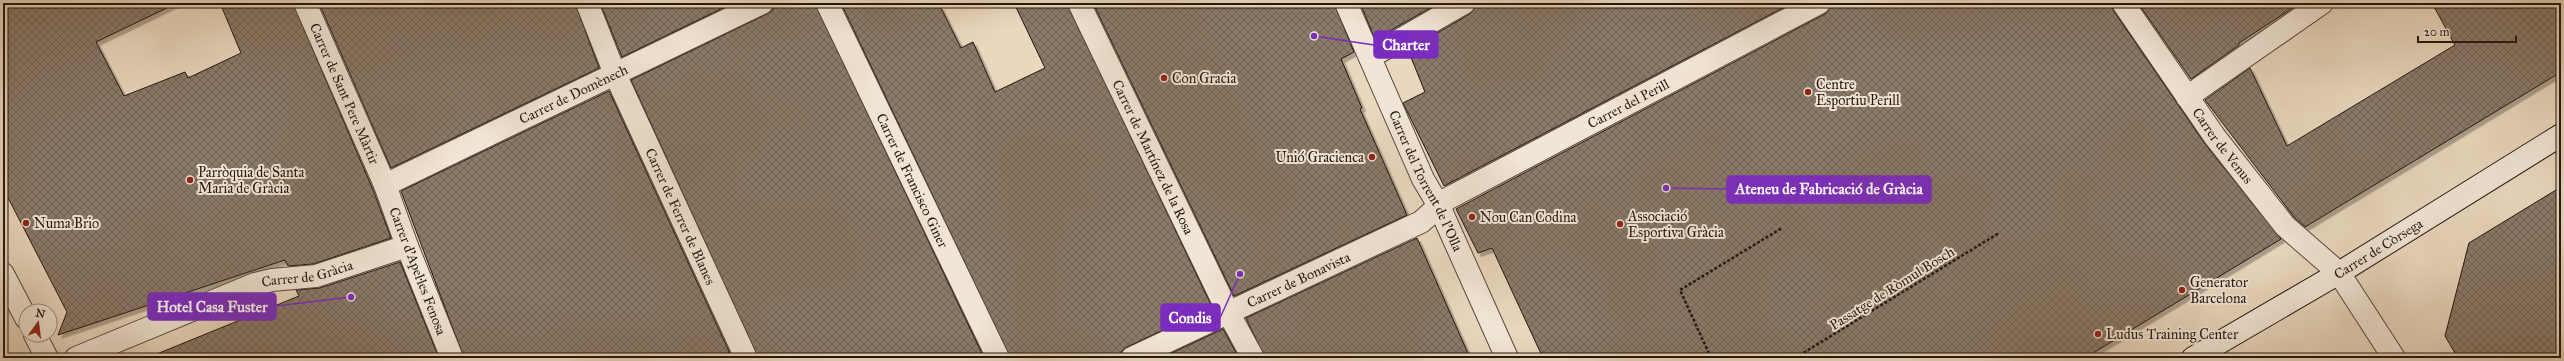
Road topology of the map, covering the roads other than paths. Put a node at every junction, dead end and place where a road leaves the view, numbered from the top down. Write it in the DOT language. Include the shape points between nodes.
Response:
graph roads {
  1 [pos="305,3"];
  2 [pos="587,3"];
  3 [pos="762,3"];
  4 [pos="827,3"];
  5 [pos="1079,3"];
  6 [pos="1346,3"];
  7 [pos="1464,3"];
  8 [pos="1819,3"];
  9 [pos="2123,3"];
  10 [pos="2322,3"];
  11 [pos="1370,57"];
  12 [pos="616,74"];
  13 [pos="2188,97"];
  14 [pos="2561,135"];
  15 [pos="385,185"];
  16 [pos="1439,206"];
  17 [pos="407,246"];
  18 [pos="2339,273"];
  19 [pos="3,274"];
  20 [pos="18,303"];
  21 [pos="1228,312"];
  22 [pos="39,343"];
  23 [pos="47,358"];
  24 [pos="76,358"];
  25 [pos="452,358"];
  26 [pos="746,358"];
  27 [pos="998,358"];
  28 [pos="1132,358"];
  29 [pos="1253,358"];
  30 [pos="1507,358"];
  31 [pos="2193,358"];
  32 [pos="2394,358"];
  1 -- 15 [label="street, Carrer de Sant Pere Màrtir"];
  2 -- 12 [label="street, Carrer de Ferrer de Blanes"];
  3 -- 12 [label="street, Carrer de Domènech"];
  4 -- 27 [label="street, Carrer de Francisco Giner"];
  5 -- 21 [label="street, Carrer de Martínez de la Rosa"];
  6 -- 11 [label="street, Carrer del Torrent de l'Olla"];
  7 -- 11 [label="street"];
  8 -- 16 [label="street, Carrer del Perill" via="1447,199"];
  9 -- 13 [label="street, Carrer de Venus"];
  10 -- 13 [label="street"];
  11 -- 16 [label="street, Carrer del Torrent de l'Olla" via="1423,179"];
  12 -- 15 [label="street, Carrer de Domènech"];
  12 -- 26 [label="street, Carrer de Ferrer de Blanes"];
  13 -- 18 [label="street, Carrer de Venus" via="2285,226"];
  14 -- 18 [label="street, Carrer de Còrsega"];
  15 -- 17 [label="street, Carrer d'Apel·les Fenosa"];
  16 -- 21 [label="street, Carrer de Bonavista" via="1421,222"];
  16 -- 30 [label="street, Carrer del Torrent de l'Olla"];
  17 -- 24 [label="street, Carrer de Gràcia" via="316,276 255,284"];
  17 -- 25 [label="street, Carrer d'Apel·les Fenosa"];
  18 -- 31 [label="street, Carrer de Còrsega"];
  18 -- 32 [label="street, Carrer de Venus"];
  19 -- 20 [label="street"];
  21 -- 28 [label="street, Carrer de Bonavista"];
  21 -- 29 [label="street, Carrer de Martínez de la Rosa"];
  22 -- 23 [label="street"];
}
